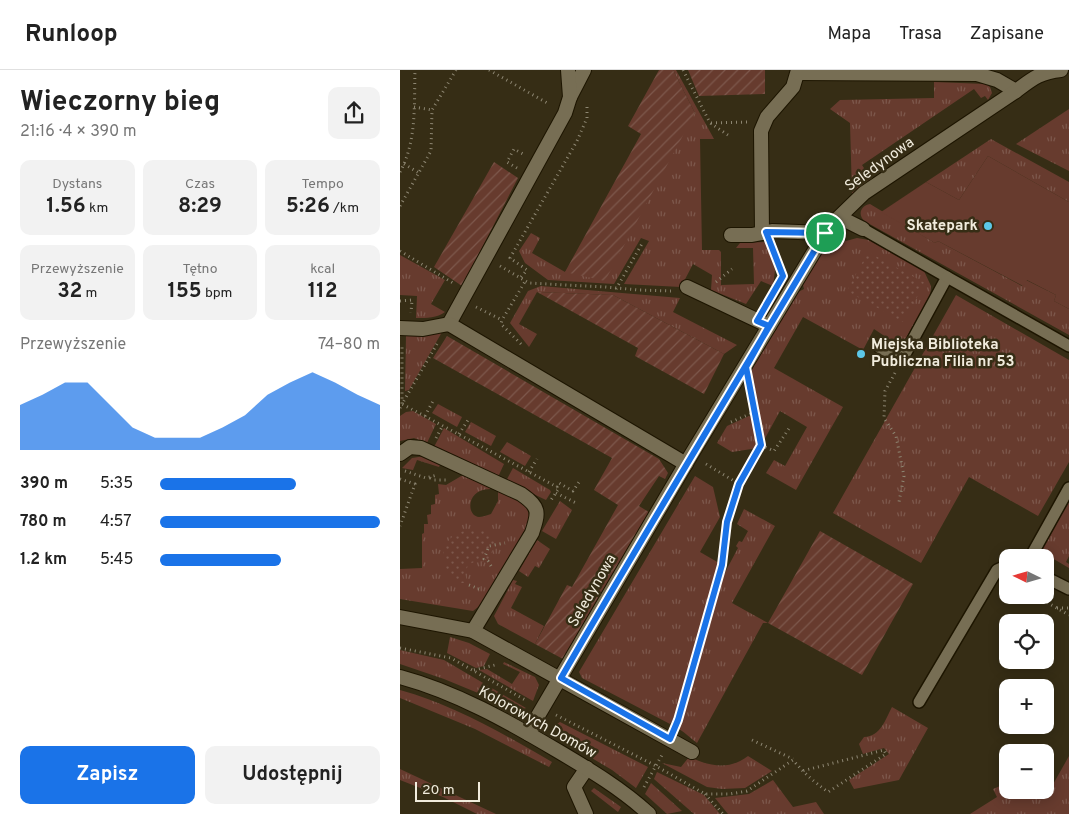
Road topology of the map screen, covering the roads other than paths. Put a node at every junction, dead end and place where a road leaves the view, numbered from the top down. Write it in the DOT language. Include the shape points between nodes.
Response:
graph roads {
  1 [pos="568,70"];
  2 [pos="1061,70"];
  3 [pos="798,71"];
  4 [pos="582,74"];
  5 [pos="1016,91"];
  6 [pos="570,97"];
  7 [pos="838,220"];
  8 [pos="863,229"];
  9 [pos="764,232"];
  10 [pos="825,233"];
  11 [pos="731,235"];
  12 [pos="947,277"];
  13 [pos="688,287"];
  14 [pos="449,324"];
  15 [pos="769,326"];
  16 [pos="401,328"];
  17 [pos="1069,346"];
  18 [pos="880,348"];
  19 [pos="400,454"];
  20 [pos="686,464"];
  21 [pos="1069,488"];
  22 [pos="1035,549"];
  23 [pos="999,569"];
  24 [pos="1054,582"];
  25 [pos="1069,589"];
  26 [pos="400,617"];
  27 [pos="473,631"];
  28 [pos="400,677"];
  29 [pos="561,678"];
  30 [pos="919,702"];
  31 [pos="530,734"];
  32 [pos="692,752"];
  33 [pos="587,768"];
  34 [pos="586,814"];
  35 [pos="649,814"];
  1 -- 6 [label="street"];
  2 -- 5 [label="street, Seledynowa" via="1047,71 1034,77"];
  3 -- 5 [label="street" via="977,74"];
  3 -- 9 [label="street" via="793,87 767,117 761,131"];
  4 -- 6 [label="street"];
  5 -- 7 [label="street, Seledynowa" via="864,193"];
  6 -- 14 [label="street" via="565,112"];
  7 -- 8 [label="street"];
  7 -- 10 [label="street, Seledynowa"];
  8 -- 12 [label="lane"];
  9 -- 10 [label="street"];
  9 -- 11 [label="street"];
  10 -- 15 [label="street, Seledynowa"];
  12 -- 17 [label="lane"];
  12 -- 18 [label="lane" via="904,356 900,358"];
  13 -- 15 [label="street"];
  14 -- 16 [label="street"];
  14 -- 20 [label="street"];
  15 -- 20 [label="street, Seledynowa"];
  19 -- 27 [label="street" via="410,447 421,448 521,494 536,508 537,519 532,533"];
  20 -- 29 [label="street, Seledynowa"];
  21 -- 22 [label="lane"];
  23 -- 30 [label="lane"];
  24 -- 25 [label="lane"];
  26 -- 27 [label="street"];
  27 -- 29 [label="street"];
  28 -- 31 [label="street, Kolorowych Domów" via="443,692"];
  29 -- 31 [label="street, Seledynowa"];
  29 -- 32 [label="street"];
  31 -- 33 [label="street, Kolorowych Domów"];
  33 -- 34 [label="street" via="574,787"];
  33 -- 35 [label="street, Kolorowych Domów"];
}
